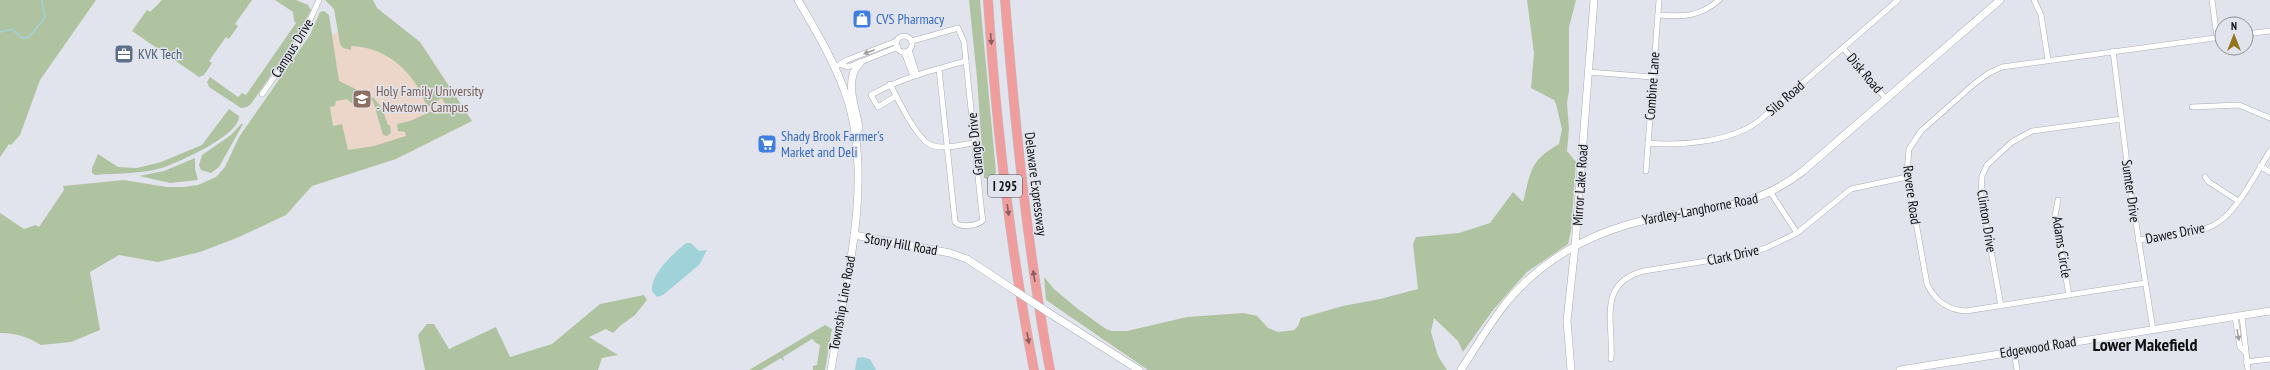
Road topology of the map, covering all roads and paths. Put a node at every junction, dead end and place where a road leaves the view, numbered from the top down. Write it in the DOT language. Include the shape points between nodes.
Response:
graph roads {
  1 [pos="319,0"];
  2 [pos="798,0"];
  3 [pos="988,0"];
  4 [pos="1005,0"];
  5 [pos="1010,0"];
  6 [pos="1594,0"];
  7 [pos="1659,0"];
  8 [pos="1719,0"];
  9 [pos="1898,0"];
  10 [pos="2000,0"];
  11 [pos="2034,0"];
  12 [pos="2212,0"];
  13 [pos="1658,15"];
  14 [pos="2215,16"];
  15 [pos="2270,31"];
  16 [pos="2254,33"];
  17 [pos="2214,39"];
  18 [pos="897,41"];
  19 [pos="912,41"];
  20 [pos="898,47"];
  21 [pos="1843,48"];
  22 [pos="907,51"];
  23 [pos="2113,51"];
  24 [pos="966,60"];
  25 [pos="2048,60"];
  26 [pos="860,63"];
  27 [pos="839,66"];
  28 [pos="939,69"];
  29 [pos="1588,72"];
  30 [pos="915,75"];
  31 [pos="1653,77"];
  32 [pos="890,84"];
  33 [pos="262,94"];
  34 [pos="896,96"];
  35 [pos="1886,99"];
  36 [pos="2192,107"];
  37 [pos="2270,118"];
  38 [pos="2122,119"];
  39 [pos="855,136"];
  40 [pos="975,143"];
  41 [pos="1648,143"];
  42 [pos="947,146"];
  43 [pos="2270,151"];
  44 [pos="2260,166"];
  45 [pos="1646,171"];
  46 [pos="2270,172"];
  47 [pos="1907,177"];
  48 [pos="2205,177"];
  49 [pos="1771,193"];
  50 [pos="2058,200"];
  51 [pos="2238,201"];
  52 [pos="1797,233"];
  53 [pos="854,236"];
  54 [pos="2138,240"];
  55 [pos="1575,246"];
  56 [pos="1030,248"];
  57 [pos="2146,283"];
  58 [pos="2070,295"];
  59 [pos="2001,306"];
  60 [pos="2270,311"];
  61 [pos="2238,316"];
  62 [pos="2153,330"];
  63 [pos="2014,351"];
  64 [pos="1611,359"];
  65 [pos="2270,359"];
  66 [pos="2246,362"];
  67 [pos="831,370"];
  68 [pos="1034,370"];
  69 [pos="1050,370"];
  70 [pos="1140,370"];
  71 [pos="1461,370"];
  72 [pos="1571,370"];
  73 [pos="1900,370"];
  74 [pos="2017,370"];
  75 [pos="2248,370"];
  1 -- 33 [label="street, Campus Drive" via="301,40"];
  2 -- 27 [label="street, Stony Hill Road"];
  3 -- 68 [label="highway, I 295, one-way" via="1006,197"];
  4 -- 56 [label="highway, Delaware Expressway / I 295" via="1016,142"];
  5 -- 56 [label="highway" via="1016,104"];
  6 -- 29 [label="street, Mirror Lake Road"];
  7 -- 13 [label="street, Combine Lane"];
  8 -- 13 [label="street" via="1704,11 1690,16"];
  9 -- 21 [label="street, Silo Road"];
  10 -- 35 [label="street, Yardley-Langhorne Road"];
  11 -- 25 [label="street" via="2041,15"];
  12 -- 14 [label="street"];
  13 -- 31 [label="street, Combine Lane"];
  15 -- 16 [label="street"];
  17 -- 23 [label="street, Revere Road"];
  18 -- 19 [label="street" via="906,36"];
  18 -- 20 [label="street"];
  18 -- 27 [label="street, one-way" via="847,60"];
  19 -- 22 [label="street" via="912,46"];
  19 -- 24 [label="street, Grange Drive" via="958,28 964,42"];
  20 -- 22 [label="street"];
  20 -- 26 [label="street"];
  21 -- 35 [label="street, Disk Road"];
  21 -- 41 [label="street, Silo Road" via="1746,130 1727,136 1676,144"];
  22 -- 30 [label="street"];
  23 -- 25 [label="street, Revere Road"];
  23 -- 38 [label="street, Sumter Drive"];
  24 -- 28 [label="street"];
  24 -- 40 [label="street, Grange Drive"];
  25 -- 47 [label="street, Revere Road" via="2002,67 1974,84 1916,137 1907,155"];
  26 -- 27 [label="street" via="848,67"];
  26 -- 39 [label="street" via="852,75 851,90 860,128"];
  27 -- 39 [label="street, Stony Hill Road"];
  28 -- 30 [label="street"];
  28 -- 42 [label="street, Grange Drive"];
  29 -- 31 [label="street"];
  29 -- 55 [label="street, Mirror Lake Road"];
  30 -- 32 [label="street"];
  31 -- 41 [label="street, Combine Lane"];
  32 -- 34 [label="street"];
  32 -- 34 [label="street" via="871,95 878,107"];
  34 -- 42 [label="street" via="921,136 930,144"];
  35 -- 49 [label="street, Yardley-Langhorne Road" via="1803,171"];
  36 -- 37 [label="street" via="2239,105"];
  38 -- 54 [label="street, Sumter Drive"];
  38 -- 59 [label="street, Clinton Drive" via="2032,131 2012,142 1987,166 1981,182 1981,195"];
  39 -- 53 [label="street, Stony Hill Road" via="859,181"];
  40 -- 42 [label="street"];
  40 -- 42 [label="street, Grange Drive" via="982,220 979,223 962,226 955,222"];
  41 -- 45 [label="street, Combine Lane"];
  43 -- 44 [label="street, Dawes Drive"];
  44 -- 46 [label="street"];
  44 -- 51 [label="street, Dawes Drive"];
  47 -- 52 [label="street, Clark Drive" via="1851,189"];
  47 -- 59 [label="street, Revere Road" via="1927,284 1934,296 1945,306 1961,310"];
  48 -- 51 [label="street"];
  49 -- 52 [label="street"];
  49 -- 55 [label="street, Yardley-Langhorne Road" via="1743,203 1625,225"];
  50 -- 58 [label="street, Adams Circle" via="2055,216"];
  51 -- 54 [label="street, Dawes Drive" via="2224,218 2204,229"];
  52 -- 64 [label="street, Clark Drive" via="1756,252 1644,271 1626,279 1616,289 1609,306"];
  53 -- 67 [label="street, Township Line Road"];
  53 -- 70 [label="street, Stony Hill Road, bridge" via="950,253 967,259"];
  54 -- 57 [label="street, Sumter Drive"];
  55 -- 71 [label="street, Yardley-Langhorne Road" via="1548,264 1515,293"];
  55 -- 72 [label="street, Mirror Lake Road" via="1567,322"];
  69 -- 56 [label="highway, Delaware Expressway / I 295, one-way"];
  57 -- 58 [label="street, Revere Road"];
  57 -- 62 [label="street, Sumter Drive"];
  58 -- 59 [label="street, Revere Road"];
  60 -- 61 [label="street, Edgewood Road"];
  61 -- 62 [label="street, Edgewood Road"];
  61 -- 66 [label="street" via="2246,346"];
  62 -- 63 [label="street, Edgewood Road"];
  63 -- 73 [label="street, Edgewood Road"];
  63 -- 74 [label="street"];
  65 -- 66 [label="street"];
  66 -- 75 [label="street"];
}
